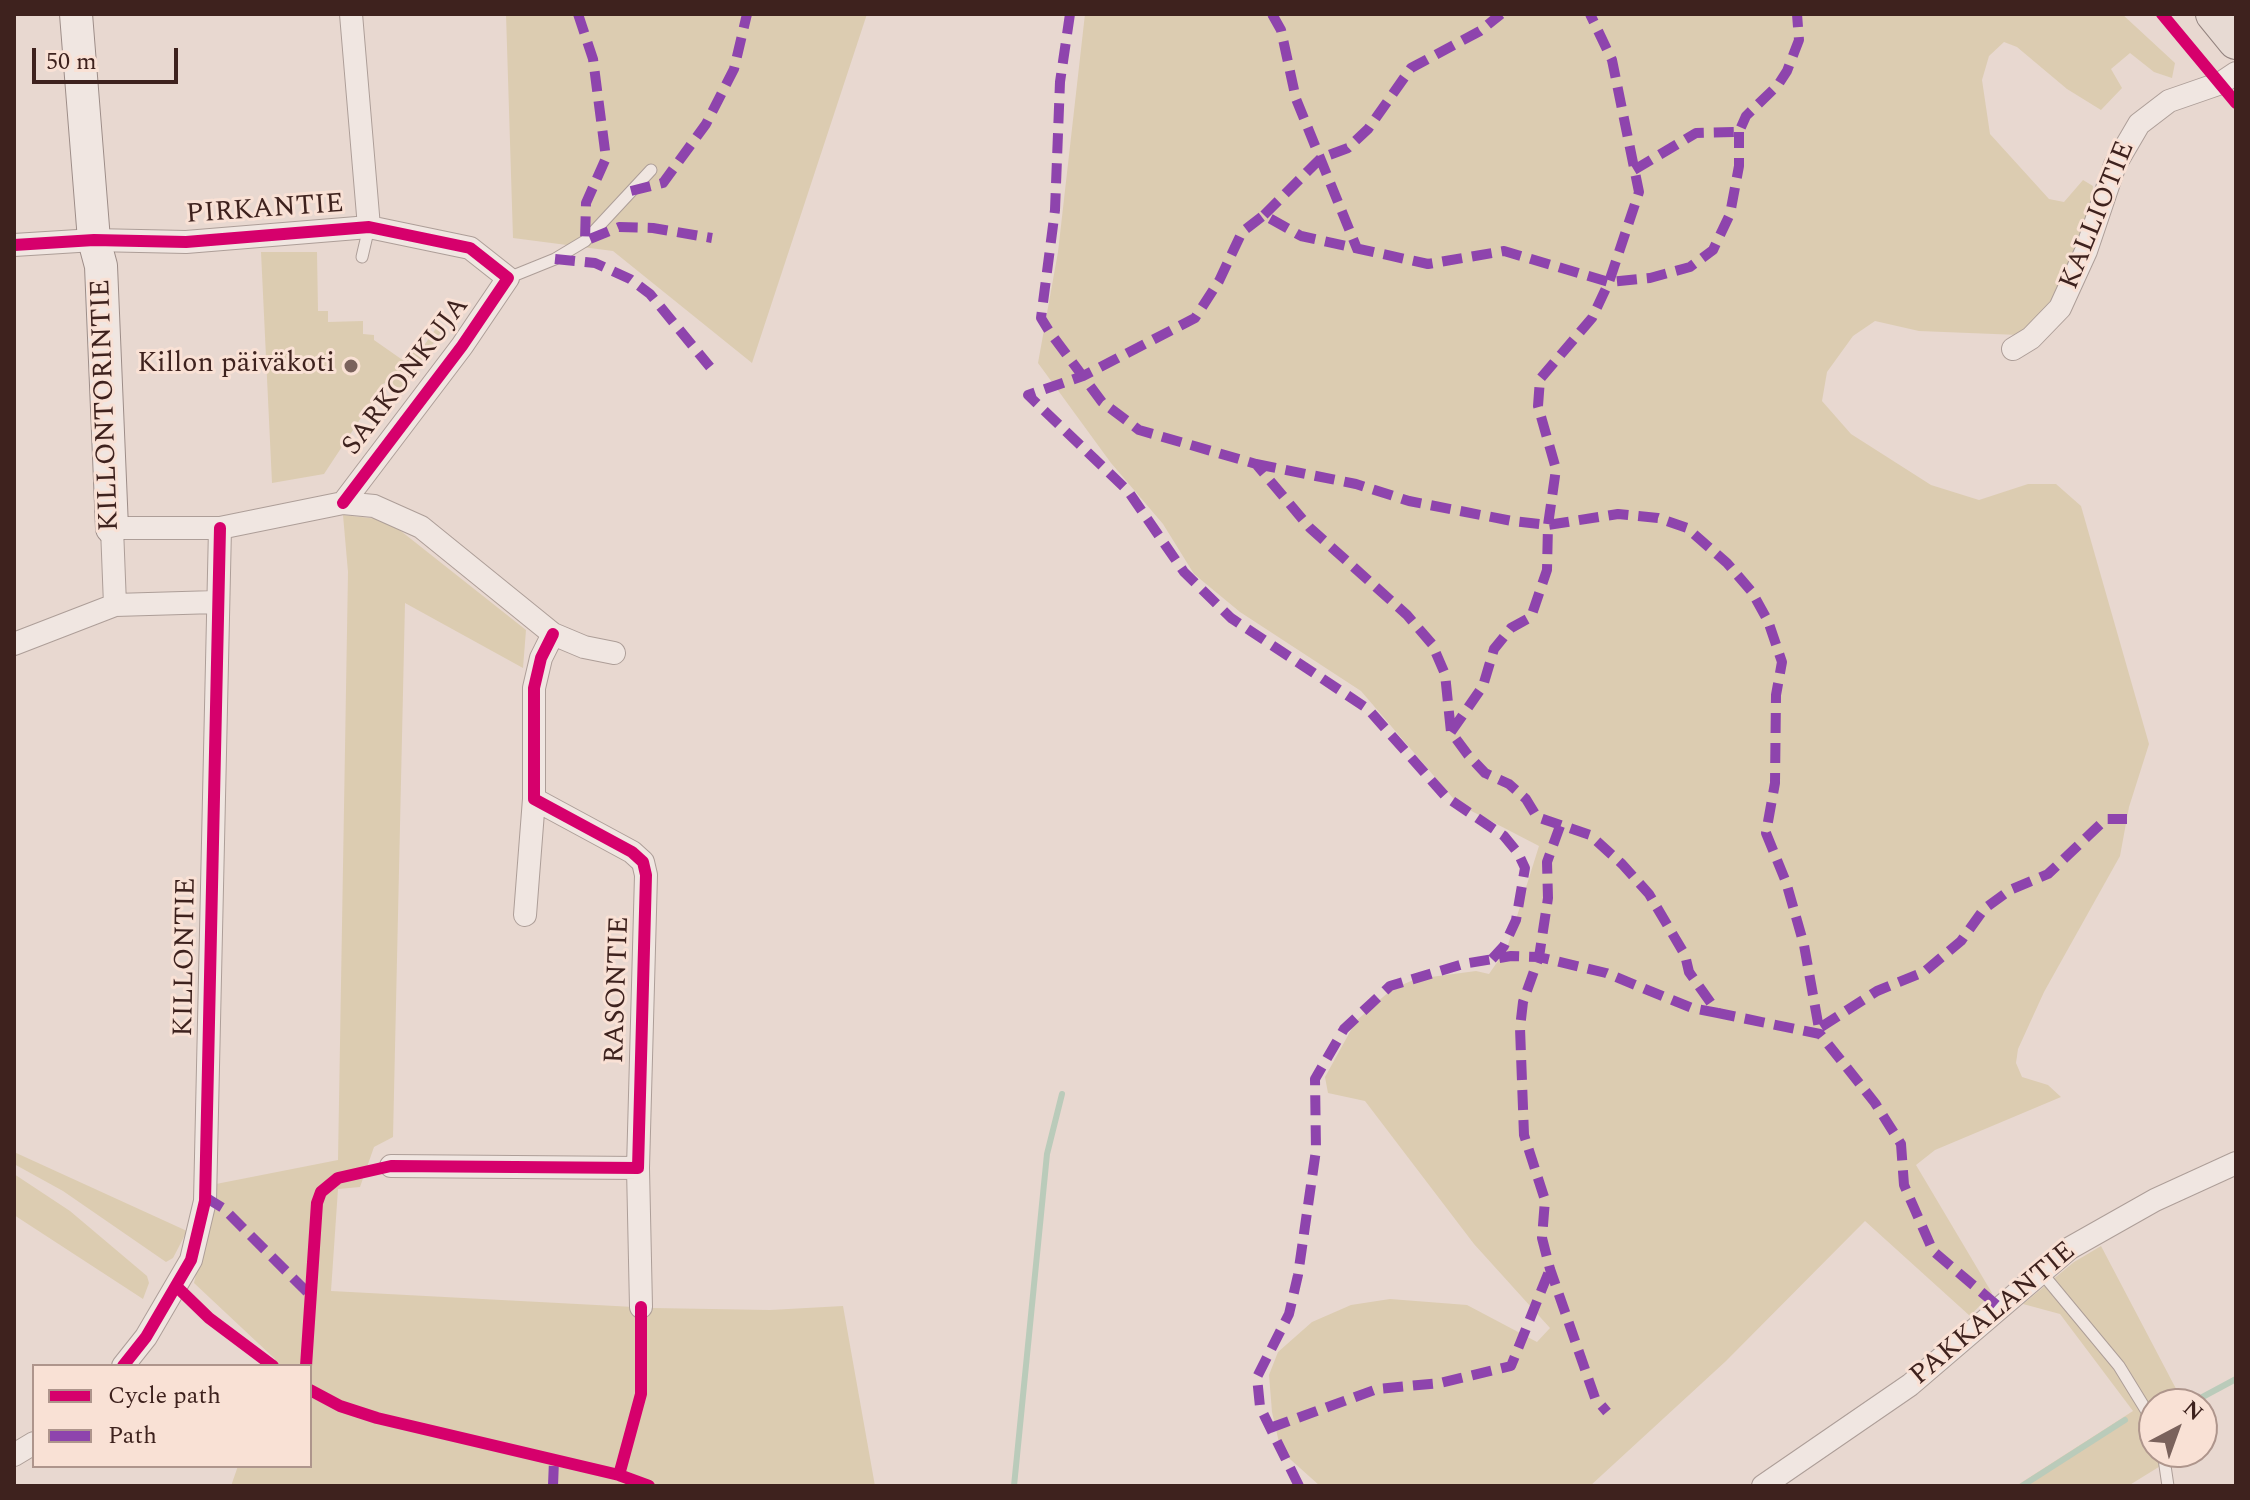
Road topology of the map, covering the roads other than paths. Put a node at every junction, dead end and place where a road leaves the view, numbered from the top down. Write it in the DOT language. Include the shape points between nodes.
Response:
graph roads {
  1 [pos="76,14"];
  2 [pos="351,14"];
  3 [pos="2214,14"];
  4 [pos="2236,41"];
  5 [pos="2236,73"];
  6 [pos="651,170"];
  7 [pos="369,227"];
  8 [pos="94,240"];
  9 [pos="14,245"];
  10 [pos="362,257"];
  11 [pos="508,278"];
  12 [pos="2013,349"];
  13 [pos="343,503"];
  14 [pos="112,528"];
  15 [pos="220,528"];
  16 [pos="216,602"];
  17 [pos="115,605"];
  18 [pos="553,634"];
  19 [pos="14,644"];
  20 [pos="614,653"];
  21 [pos="534,799"];
  22 [pos="525,915"];
  23 [pos="2236,1163"];
  24 [pos="391,1166"];
  25 [pos="638,1168"];
  26 [pos="2041,1272"];
  27 [pos="641,1307"];
  28 [pos="125,1364"];
  29 [pos="2138,1397"];
  30 [pos="32,1444"];
  31 [pos="14,1455"];
  32 [pos="1763,1486"];
  1 -- 8 [label="street, KILLONTORINTIE"];
  2 -- 7 [label="street"];
  3 -- 4 [label="main road"];
  5 -- 12 [label="street, KALLIOTIE" via="2169,101 2139,124 2115,165 2060,308"];
  6 -- 11 [label="lane" via="585,241"];
  7 -- 8 [label="street, PIRKANTIE" via="186,242"];
  7 -- 10 [label="lane"];
  7 -- 11 [label="street, PIRKANTIE" via="470,248"];
  8 -- 9 [label="street, PIRKANTIE"];
  8 -- 14 [label="street, KILLONTORINTIE" via="101,266"];
  11 -- 13 [label="street, SARKONKUJA"];
  13 -- 15 [label="street"];
  13 -- 18 [label="street" via="374,506 421,527"];
  14 -- 15 [label="street"];
  14 -- 17 [label="street, KILLONTORINTIE"];
  15 -- 16 [label="street, KILLONTIE"];
  16 -- 17 [label="street"];
  16 -- 28 [label="street, KILLONTIE" via="205,1201 191,1260"];
  17 -- 19 [label="street"];
  18 -- 20 [label="street"];
  18 -- 21 [label="street" via="534,688"];
  21 -- 22 [label="street"];
  21 -- 25 [label="street, RASONTIE" via="643,862"];
  23 -- 26 [label="street, PAKKALANTIE" via="2155,1200 2070,1248"];
  24 -- 25 [label="street"];
  25 -- 27 [label="street, RASONTIE"];
  26 -- 29 [label="lane"];
  26 -- 32 [label="street, PAKKALANTIE" via="1910,1385"];
  30 -- 31 [label="street"];
}
